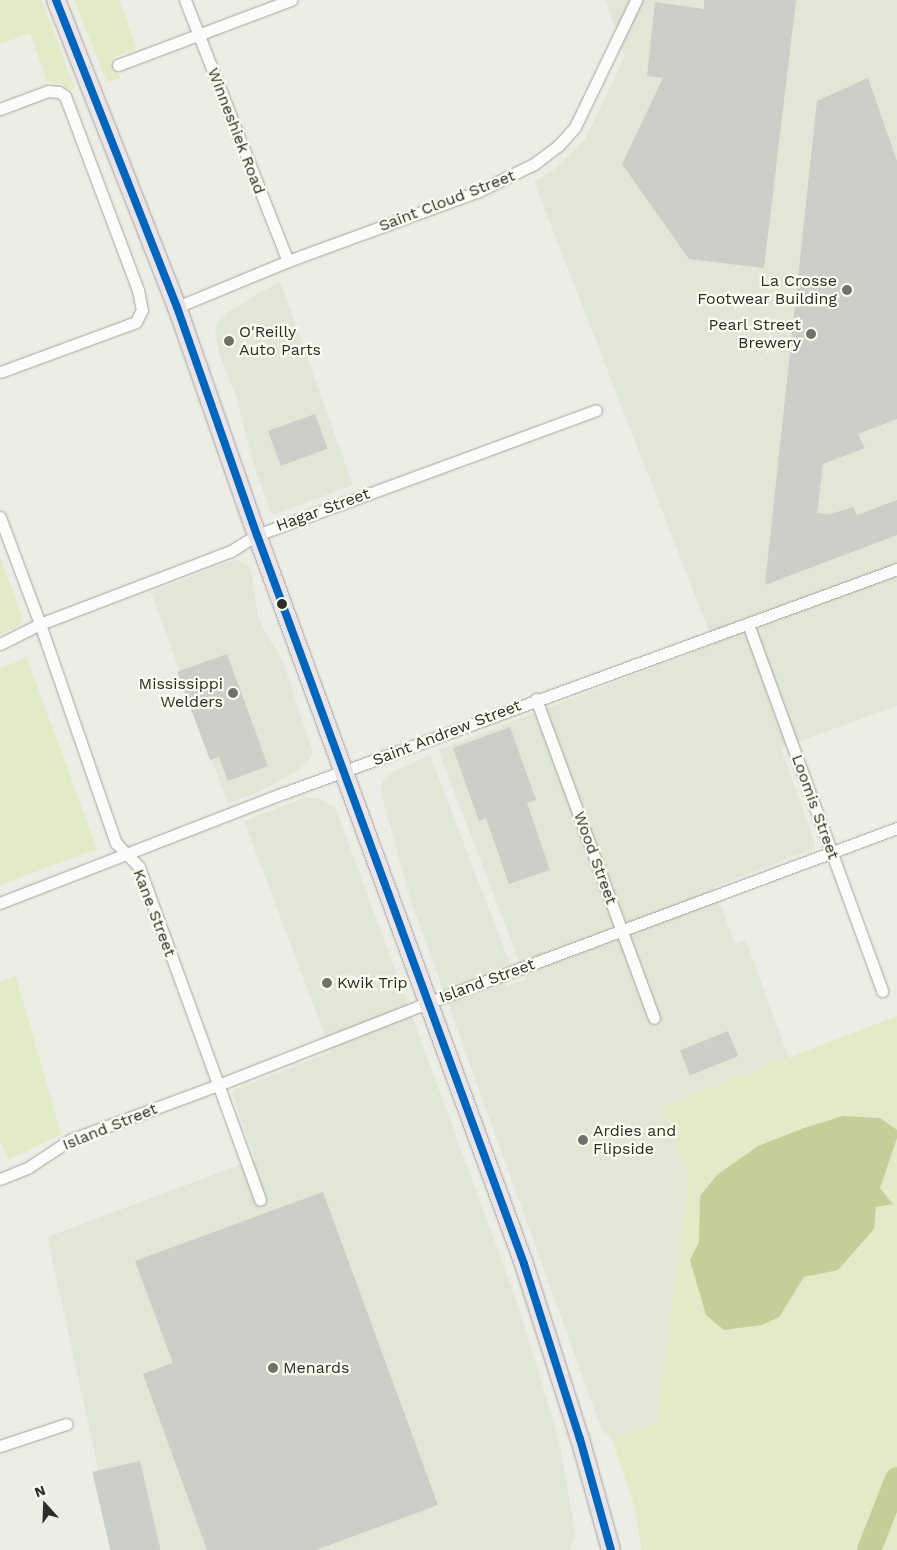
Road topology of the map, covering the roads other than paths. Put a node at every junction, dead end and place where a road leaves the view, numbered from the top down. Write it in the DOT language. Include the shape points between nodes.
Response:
graph roads {
  1 [pos="56,0"];
  2 [pos="185,0"];
  3 [pos="291,0"];
  4 [pos="636,0"];
  5 [pos="198,35"];
  6 [pos="118,65"];
  7 [pos="0,109"];
  8 [pos="288,262"];
  9 [pos="177,307"];
  10 [pos="0,372"];
  11 [pos="596,410"];
  12 [pos="0,518"];
  13 [pos="257,535"];
  14 [pos="897,569"];
  15 [pos="40,624"];
  16 [pos="748,624"];
  17 [pos="0,644"];
  18 [pos="536,700"];
  19 [pos="344,772"];
  20 [pos="897,828"];
  21 [pos="831,852"];
  22 [pos="126,853"];
  23 [pos="0,903"];
  24 [pos="622,931"];
  25 [pos="882,991"];
  26 [pos="427,1003"];
  27 [pos="654,1018"];
  28 [pos="218,1085"];
  29 [pos="0,1179"];
  30 [pos="260,1200"];
  31 [pos="66,1424"];
  32 [pos="0,1446"];
  33 [pos="611,1550"];
  1 -- 9 [label="main road"];
  2 -- 5 [label="street, Winneshiek Road"];
  3 -- 5 [label="street"];
  4 -- 8 [label="street, Saint Cloud Street" via="574,127 558,146 534,164 478,192"];
  5 -- 6 [label="street"];
  5 -- 8 [label="street, Winneshiek Road"];
  7 -- 10 [label="street" via="48,91 59,92 68,102 138,290 142,310 136,322"];
  8 -- 9 [label="street, Saint Cloud Street"];
  9 -- 13 [label="main road"];
  11 -- 13 [label="street, Hagar Street"];
  12 -- 15 [label="street, Kane Street"];
  13 -- 15 [label="street, Hagar Street" via="231,552"];
  13 -- 19 [label="main road"];
  14 -- 16 [label="street, Saint Andrew Street"];
  15 -- 17 [label="street, Hagar Street"];
  15 -- 22 [label="street, Kane Street" via="116,843"];
  16 -- 18 [label="street, Saint Andrew Street"];
  16 -- 21 [label="street, Loomis Street"];
  18 -- 19 [label="street, Saint Andrew Street"];
  18 -- 24 [label="street, Wood Street"];
  19 -- 22 [label="street, Saint Andrew Street"];
  19 -- 26 [label="main road"];
  20 -- 21 [label="street, Island Street"];
  21 -- 24 [label="street, Island Street"];
  21 -- 25 [label="street, Loomis Street"];
  22 -- 23 [label="street, Saint Andrew Street"];
  22 -- 28 [label="street, Kane Street" via="138,867"];
  24 -- 26 [label="street, Island Street"];
  24 -- 27 [label="street, Wood Street"];
  26 -- 28 [label="street, Island Street"];
  26 -- 33 [label="main road" via="524,1264 580,1439"];
  28 -- 29 [label="street, Island Street" via="70,1140 29,1167"];
  28 -- 30 [label="street, Kane Street"];
  31 -- 32 [label="street"];
}
